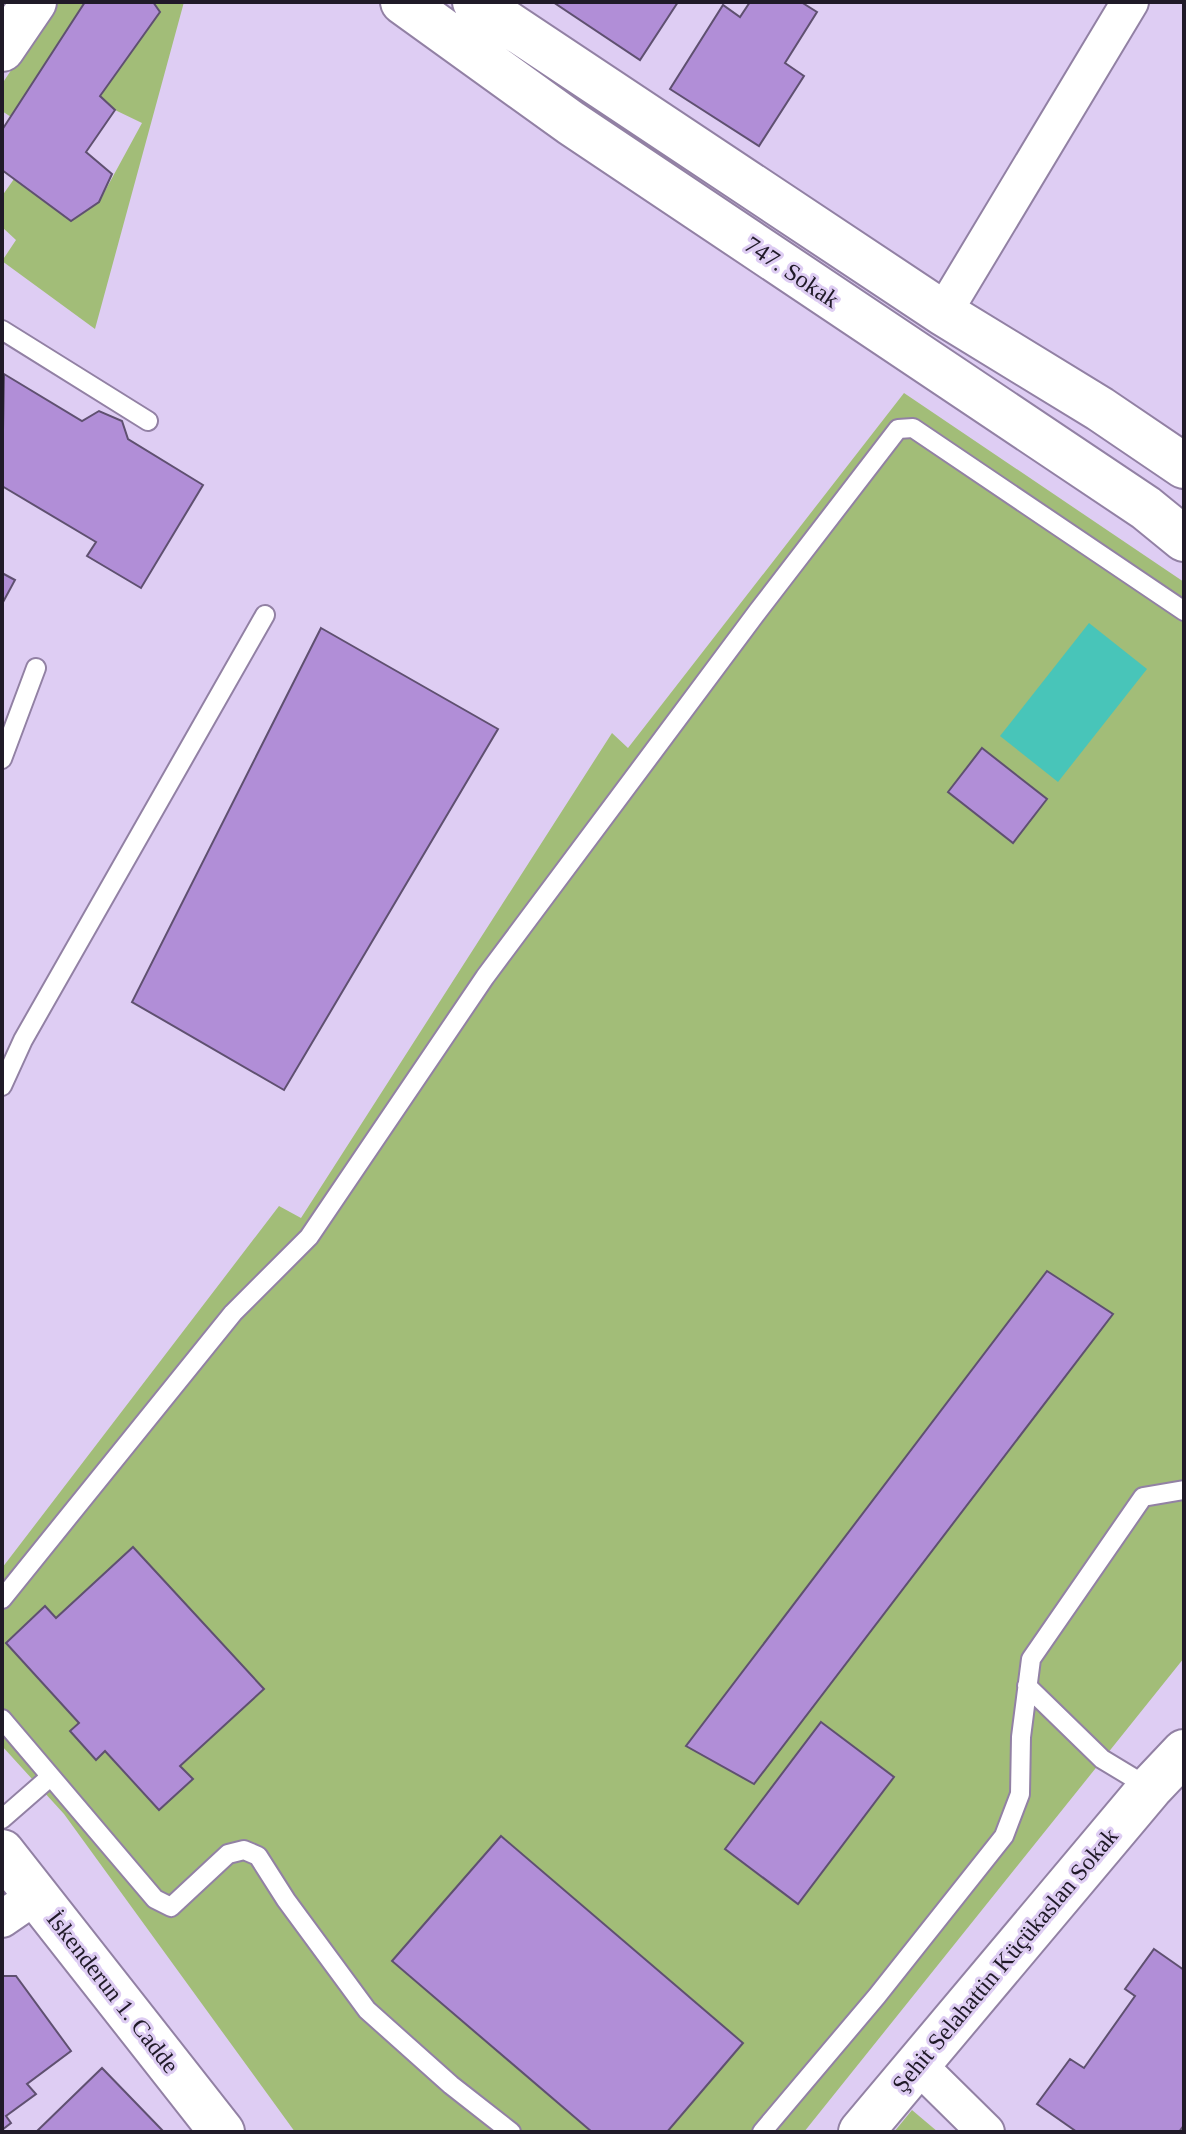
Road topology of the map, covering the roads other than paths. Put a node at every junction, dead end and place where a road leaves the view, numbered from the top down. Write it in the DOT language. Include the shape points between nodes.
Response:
graph roads {
  1 [pos="34,2"];
  2 [pos="403,2"];
  3 [pos="475,2"];
  4 [pos="1130,2"];
  5 [pos="2,49"];
  6 [pos="943,313"];
  7 [pos="2,330"];
  8 [pos="148,421"];
  9 [pos="1184,466"];
  10 [pos="1184,539"];
  11 [pos="1184,611"];
  12 [pos="265,615"];
  13 [pos="36,668"];
  14 [pos="2,759"];
  15 [pos="2,1086"];
  16 [pos="1184,1490"];
  17 [pos="2,1599"];
  18 [pos="1027,1686"];
  19 [pos="2,1719"];
  20 [pos="1184,1740"];
  21 [pos="1184,1752"];
  22 [pos="49,1778"];
  23 [pos="1150,1788"];
  24 [pos="2,1819"];
  25 [pos="2,1852"];
  26 [pos="37,1895"];
  27 [pos="2,1919"];
  28 [pos="917,2064"];
  29 [pos="222,2132"];
  30 [pos="511,2132"];
  31 [pos="762,2132"];
  32 [pos="861,2132"];
  33 [pos="986,2132"];
  1 -- 5 [label="street"];
  2 -- 10 [label="street, 747. Sokak" via="571,123 1146,508"];
  3 -- 6 [label="street"];
  4 -- 6 [label="street"];
  6 -- 9 [label="street"];
  7 -- 8 [label="lane"];
  11 -- 17 [label="lane" via="913,428 898,429 485,977 309,1237 233,1313"];
  12 -- 15 [label="lane" via="23,1040"];
  13 -- 14 [label="lane"];
  16 -- 18 [label="lane" via="1143,1497 1031,1659"];
  18 -- 23 [label="lane" via="1102,1759"];
  18 -- 31 [label="lane" via="1020,1794 1004,1836"];
  19 -- 22 [label="lane"];
  20 -- 23 [label="street, Şehit Selahattin Küçükaslan Sokak"];
  21 -- 23 [label="street, Şehit Selahattin Küçükaslan Sokak"];
  22 -- 24 [label="lane"];
  22 -- 30 [label="lane" via="155,1899 171,1907 228,1854 244,1850 258,1856 367,2010"];
  23 -- 28 [label="street, Şehit Selahattin Küçükaslan Sokak"];
  25 -- 26 [label="street, İskenderun 1. Cadde"];
  26 -- 27 [label="street"];
  26 -- 29 [label="street, İskenderun 1. Cadde"];
  28 -- 32 [label="street, Şehit Selahattin Küçükaslan Sokak"];
  28 -- 33 [label="street"];
}
